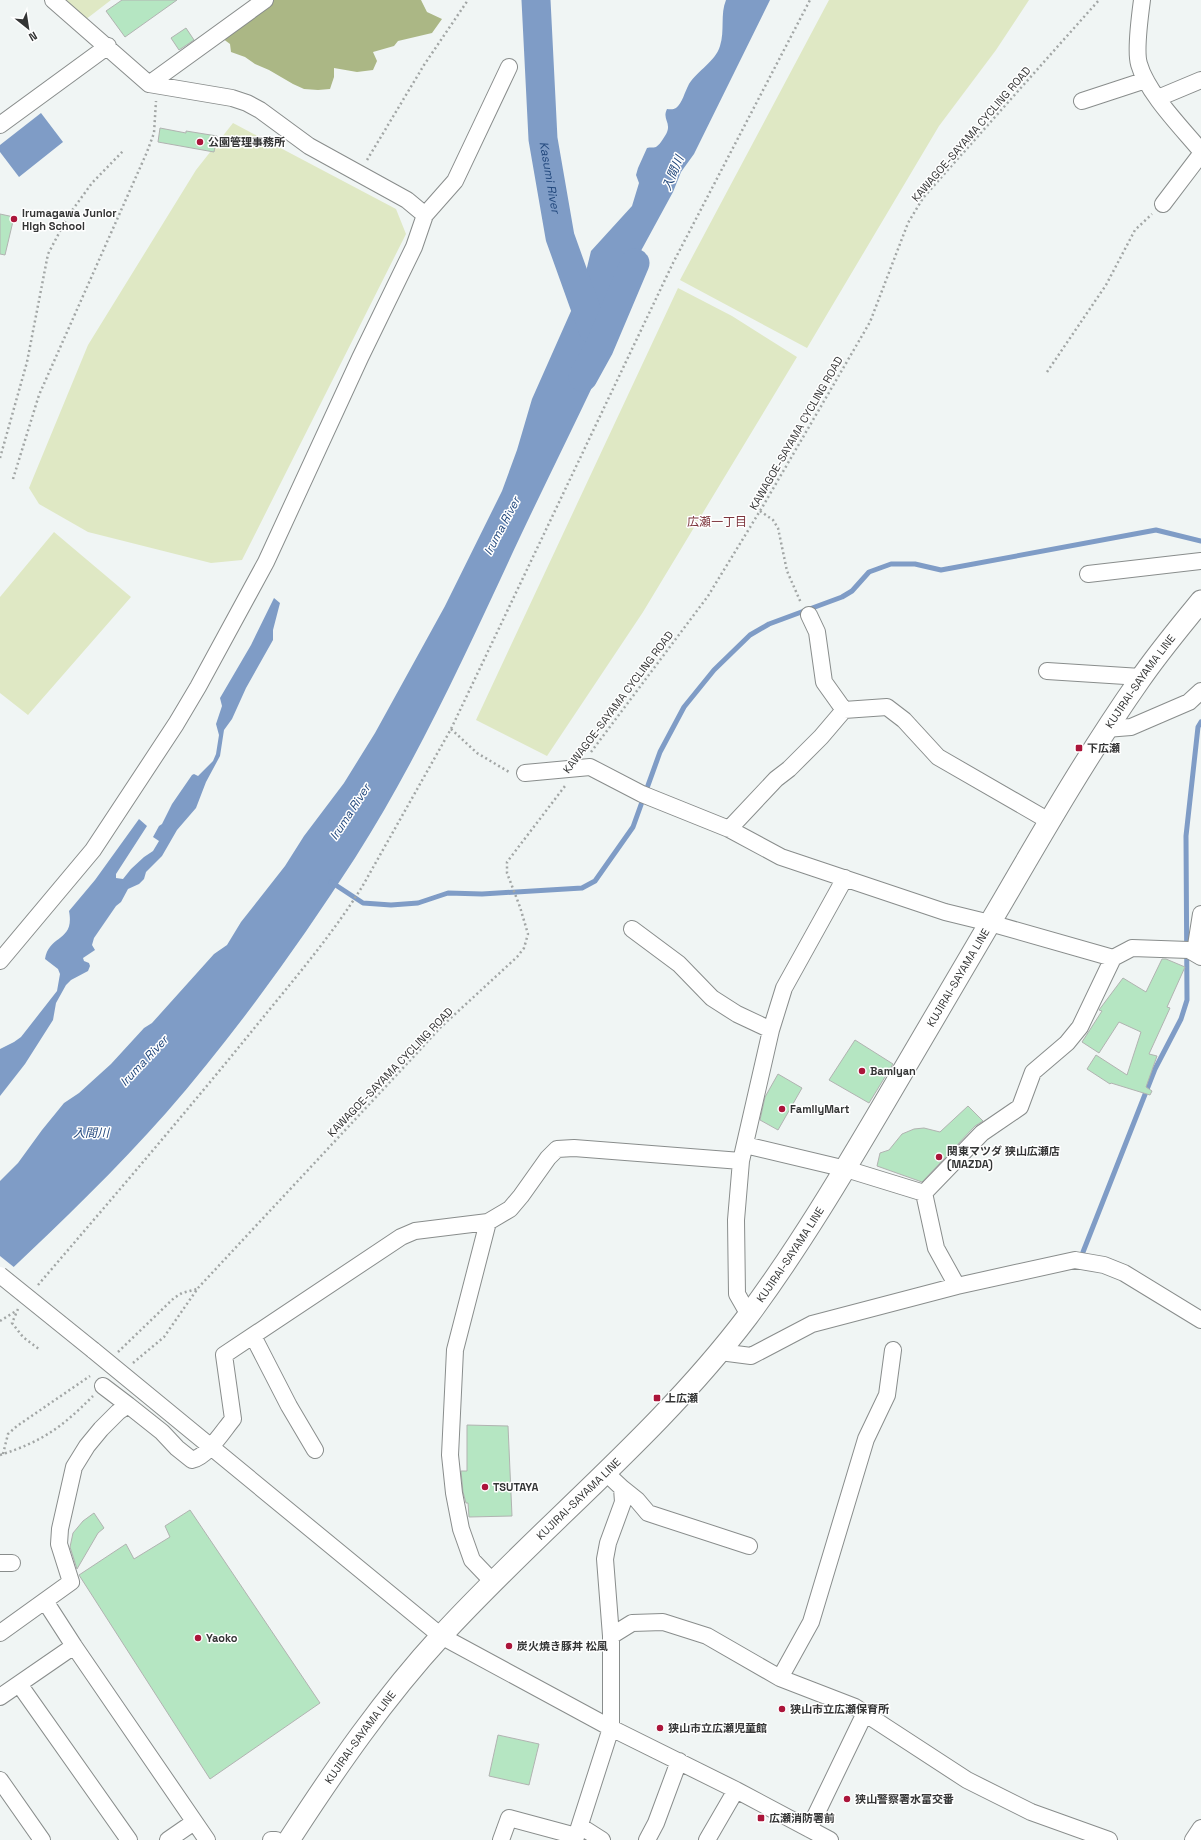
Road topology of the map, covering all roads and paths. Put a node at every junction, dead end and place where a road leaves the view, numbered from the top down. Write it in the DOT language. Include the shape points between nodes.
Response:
graph roads {
  1 [pos="53,0"];
  2 [pos="265,0"];
  3 [pos="468,0"];
  4 [pos="810,0"];
  5 [pos="1099,0"];
  6 [pos="1142,0"];
  7 [pos="108,46"];
  8 [pos="509,67"];
  9 [pos="1146,80"];
  10 [pos="1201,80"];
  11 [pos="149,84"];
  12 [pos="1158,98"];
  13 [pos="1082,101"];
  14 [pos="0,125"];
  15 [pos="124,150"];
  16 [pos="1201,153"];
  17 [pos="359,174"];
  18 [pos="1163,204"];
  19 [pos="425,215"];
  20 [pos="1047,372"];
  21 [pos="0,458"];
  22 [pos="14,479"];
  23 [pos="760,511"];
  24 [pos="1201,561"];
  25 [pos="1088,574"];
  26 [pos="1201,601"];
  27 [pos="809,615"];
  28 [pos="1047,671"];
  29 [pos="1141,677"];
  30 [pos="1201,691"];
  31 [pos="844,710"];
  32 [pos="450,729"];
  33 [pos="1106,729"];
  34 [pos="579,767"];
  35 [pos="525,773"];
  36 [pos="1049,821"];
  37 [pos="729,829"];
  38 [pos="845,878"];
  39 [pos="1201,914"];
  40 [pos="990,923"];
  41 [pos="632,929"];
  42 [pos="1195,953"];
  43 [pos="1112,958"];
  44 [pos="0,961"];
  45 [pos="771,1030"];
  46 [pos="745,1145"];
  47 [pos="741,1161"];
  48 [pos="846,1169"];
  49 [pos="924,1193"];
  50 [pos="488,1222"];
  51 [pos="0,1275"];
  52 [pos="957,1286"];
  53 [pos="36,1288"];
  54 [pos="198,1288"];
  55 [pos="21,1305"];
  56 [pos="16,1311"];
  57 [pos="749,1315"];
  58 [pos="1201,1320"];
  59 [pos="0,1321"];
  60 [pos="253,1336"];
  61 [pos="39,1349"];
  62 [pos="893,1350"];
  63 [pos="120,1351"];
  64 [pos="720,1352"];
  65 [pos="133,1364"];
  66 [pos="99,1380"];
  67 [pos="128,1405"];
  68 [pos="212,1446"];
  69 [pos="315,1450"];
  70 [pos="1,1455"];
  71 [pos="606,1473"];
  72 [pos="622,1488"];
  73 [pos="749,1546"];
  74 [pos="493,1582"];
  75 [pos="45,1600"];
  76 [pos="0,1633"];
  77 [pos="441,1636"];
  78 [pos="612,1636"];
  79 [pos="74,1646"];
  80 [pos="780,1678"];
  81 [pos="19,1684"];
  82 [pos="0,1697"];
  83 [pos="865,1713"];
  84 [pos="611,1728"];
  85 [pos="679,1761"];
  86 [pos="0,1780"];
  87 [pos="736,1790"];
  88 [pos="194,1822"];
  89 [pos="1201,1828"];
  90 [pos="809,1829"];
  91 [pos="577,1834"];
  92 [pos="42,1840"];
  93 [pos="129,1840"];
  94 [pos="168,1840"];
  95 [pos="207,1840"];
  96 [pos="271,1840"];
  97 [pos="276,1840"];
  98 [pos="289,1840"];
  99 [pos="501,1840"];
  100 [pos="602,1840"];
  101 [pos="647,1840"];
  102 [pos="707,1840"];
  103 [pos="830,1840"];
  104 [pos="1109,1840"];
  105 [pos="1193,1840"];
  1 -- 7 [label="street"];
  2 -- 11 [label="street"];
  3 -- 17 [label="path" via="424,65"];
  4 -- 32 [label="path" via="669,270"];
  5 -- 23 [label="path, KAWAGOE-SAYAMA CYCLING ROAD" via="923,198 908,223 870,322"];
  6 -- 9 [label="street" via="1138,64"];
  7 -- 11 [label="street"];
  7 -- 14 [label="street"];
  8 -- 19 [label="street" via="455,181"];
  9 -- 12 [label="street"];
  9 -- 13 [label="street"];
  10 -- 12 [label="street"];
  11 -- 17 [label="street" via="186,89 247,103 310,146"];
  11 -- 22 [label="path" via="156,101 154,133 39,395"];
  12 -- 16 [label="street"];
  15 -- 21 [label="path" via="92,184 68,216 48,254 27,362"];
  16 -- 18 [label="street"];
  17 -- 19 [label="street" via="407,200"];
  18 -- 20 [label="path" via="1135,230 1106,285"];
  19 -- 44 [label="street" via="414,247 356,365 266,562 198,687 93,850"];
  23 -- 27 [label="path" via="773,520 778,528 788,571 798,597"];
  23 -- 34 [label="path, KAWAGOE-SAYAMA CYCLING ROAD" via="700,607"];
  24 -- 25 [label="street"];
  26 -- 29 [label="main road, KUJIRAI-SAYAMA LINE"];
  27 -- 31 [label="street" via="817,632 824,682"];
  28 -- 29 [label="street"];
  29 -- 33 [label="main road, KUJIRAI-SAYAMA LINE"];
  30 -- 33 [label="street" via="1189,702 1131,726"];
  31 -- 36 [label="street" via="887,707 904,720 938,756"];
  31 -- 37 [label="street" via="821,738 789,770 776,779"];
  32 -- 35 [label="path" via="477,753 506,772"];
  32 -- 53 [label="path" via="349,907 230,1057"];
  33 -- 36 [label="main road, KUJIRAI-SAYAMA LINE"];
  34 -- 35 [label="street"];
  34 -- 37 [label="street" via="590,767 646,795"];
  34 -- 54 [label="path, KAWAGOE-SAYAMA CYCLING ROAD" via="507,862 507,873 528,934 524,948 440,1028"];
  36 -- 40 [label="main road, KUJIRAI-SAYAMA LINE"];
  37 -- 38 [label="street" via="781,857"];
  38 -- 40 [label="street" via="945,912"];
  38 -- 45 [label="street" via="784,988"];
  39 -- 42 [label="street"];
  40 -- 43 [label="street"];
  40 -- 48 [label="main road, KUJIRAI-SAYAMA LINE"];
  41 -- 45 [label="street" via="679,964 712,998"];
  42 -- 43 [label="street" via="1132,948"];
  43 -- 49 [label="street" via="1080,1026 1068,1043 1033,1072 1020,1107 982,1133"];
  45 -- 46 [label="street"];
  46 -- 47 [label="street"];
  46 -- 48 [label="street"];
  47 -- 50 [label="street" via="574,1148 557,1149 510,1209"];
  47 -- 57 [label="street" via="736,1220 737,1294"];
  48 -- 49 [label="street"];
  48 -- 57 [label="main road, KUJIRAI-SAYAMA LINE" via="784,1267"];
  49 -- 52 [label="street" via="936,1248"];
  50 -- 60 [label="street" via="415,1231 400,1237"];
  50 -- 74 [label="street" via="455,1350 450,1455 461,1529 472,1560"];
  51 -- 68 [label="street, bridge"];
  52 -- 58 [label="street" via="1075,1260 1104,1265 1124,1273"];
  52 -- 64 [label="street" via="812,1324 751,1356"];
  54 -- 63 [label="path" via="174,1298"];
  54 -- 65 [label="path, KAWAGOE-SAYAMA CYCLING ROAD" via="164,1337"];
  55 -- 56 [label="path"];
  56 -- 59 [label="path"];
  56 -- 61 [label="path" via="12,1324 23,1338"];
  57 -- 64 [label="main road, KUJIRAI-SAYAMA LINE"];
  60 -- 68 [label="street" via="224,1355 233,1419"];
  60 -- 69 [label="street"];
  62 -- 80 [label="street" via="887,1395 866,1439 810,1622"];
  64 -- 71 [label="main road, KUJIRAI-SAYAMA LINE"];
  66 -- 67 [label="street"];
  66 -- 70 [label="path" via="69,1421 36,1442"];
  66 -- 70 [label="path" via="17,1426 8,1434"];
  67 -- 68 [label="street" via="192,1460"];
  67 -- 75 [label="street" via="118,1412 87,1446 74,1467 59,1544 70,1582"];
  68 -- 77 [label="street"];
  71 -- 72 [label="street"];
  71 -- 74 [label="main road, KUJIRAI-SAYAMA LINE"];
  72 -- 73 [label="street" via="648,1513"];
  72 -- 78 [label="street" via="623,1502 605,1559"];
  74 -- 77 [label="main road, KUJIRAI-SAYAMA LINE"];
  75 -- 76 [label="street"];
  75 -- 79 [label="street"];
  77 -- 84 [label="street"];
  77 -- 98 [label="main road, KUJIRAI-SAYAMA LINE" via="351,1748"];
  78 -- 80 [label="street" via="632,1623 663,1622 707,1636"];
  78 -- 84 [label="street"];
  79 -- 81 [label="street"];
  79 -- 88 [label="street"];
  80 -- 83 [label="street"];
  81 -- 82 [label="street"];
  81 -- 93 [label="street"];
  83 -- 90 [label="street"];
  83 -- 104 [label="street" via="967,1780 1031,1812"];
  84 -- 85 [label="street"];
  84 -- 91 [label="street"];
  85 -- 87 [label="street"];
  85 -- 101 [label="street"];
  86 -- 92 [label="street"];
  87 -- 90 [label="street"];
  87 -- 102 [label="street"];
  88 -- 94 [label="street"];
  88 -- 95 [label="street"];
  89 -- 105 [label="street"];
  90 -- 103 [label="street"];
  91 -- 99 [label="street" via="509,1818"];
  91 -- 100 [label="street"];
  96 -- 97 [label="street"];
}
